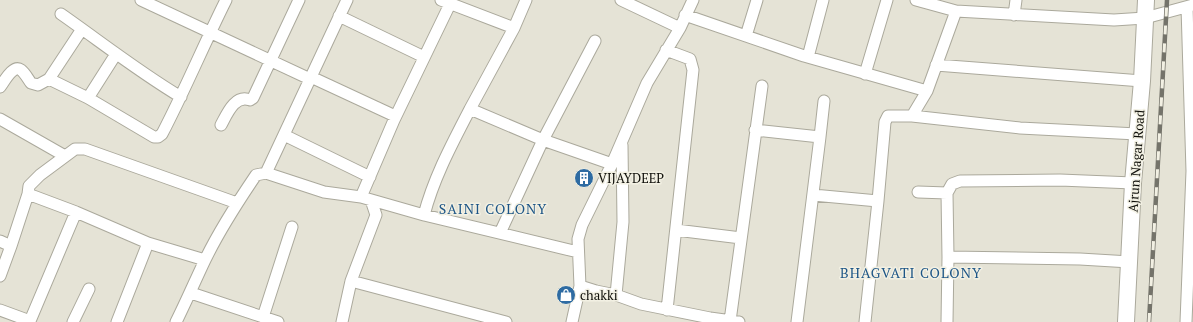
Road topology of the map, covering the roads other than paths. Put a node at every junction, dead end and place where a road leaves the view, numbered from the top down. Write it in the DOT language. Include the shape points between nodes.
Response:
graph roads {
  1 [pos="141,0"];
  2 [pos="226,0"];
  3 [pos="299,0"];
  4 [pos="347,0"];
  5 [pos="526,0"];
  6 [pos="621,0"];
  7 [pos="692,0"];
  8 [pos="756,0"];
  9 [pos="823,0"];
  10 [pos="886,0"];
  11 [pos="916,0"];
  12 [pos="1016,0"];
  13 [pos="1146,0"];
  14 [pos="446,2"];
  15 [pos="928,2"];
  16 [pos="1190,6"];
  17 [pos="956,11"];
  18 [pos="61,14"];
  19 [pos="1014,14"];
  20 [pos="685,15"];
  21 [pos="340,16"];
  22 [pos="1145,18"];
  23 [pos="514,28"];
  24 [pos="680,28"];
  25 [pos="82,29"];
  26 [pos="210,32"];
  27 [pos="746,36"];
  28 [pos="594,41"];
  29 [pos="666,50"];
  30 [pos="116,54"];
  31 [pos="424,57"];
  32 [pos="808,57"];
  33 [pos="271,60"];
  34 [pos="936,65"];
  35 [pos="866,74"];
  36 [pos="311,78"];
  37 [pos="49,79"];
  38 [pos="1142,81"];
  39 [pos="762,86"];
  40 [pos="0,87"];
  41 [pos="927,92"];
  42 [pos="181,97"];
  43 [pos="88,98"];
  44 [pos="824,101"];
  45 [pos="470,109"];
  46 [pos="395,116"];
  47 [pos="912,116"];
  48 [pos="0,119"];
  49 [pos="221,125"];
  50 [pos="756,130"];
  51 [pos="1137,134"];
  52 [pos="284,135"];
  53 [pos="820,137"];
  54 [pos="543,140"];
  55 [pos="622,140"];
  56 [pos="65,156"];
  57 [pos="612,164"];
  58 [pos="1193,171"];
  59 [pos="266,173"];
  60 [pos="370,177"];
  61 [pos="1133,182"];
  62 [pos="918,192"];
  63 [pos="947,193"];
  64 [pos="28,194"];
  65 [pos="813,195"];
  66 [pos="366,199"];
  67 [pos="878,201"];
  68 [pos="237,203"];
  69 [pos="76,212"];
  70 [pos="424,215"];
  71 [pos="292,227"];
  72 [pos="676,230"];
  73 [pos="500,233"];
  74 [pos="741,238"];
  75 [pos="0,241"];
  76 [pos="148,243"];
  77 [pos="11,246"];
  78 [pos="578,252"];
  79 [pos="948,257"];
  80 [pos="205,260"];
  81 [pos="1130,262"];
  82 [pos="0,276"];
  83 [pos="351,281"];
  84 [pos="580,286"];
  85 [pos="89,289"];
  86 [pos="191,293"];
  87 [pos="616,295"];
  88 [pos="0,310"];
  89 [pos="667,310"];
  90 [pos="263,317"];
  91 [pos="473,318"];
  92 [pos="709,320"];
  93 [pos="735,321"];
  94 [pos="73,322"];
  95 [pos="117,322"];
  96 [pos="176,322"];
  97 [pos="278,322"];
  98 [pos="342,322"];
  99 [pos="506,322"];
  100 [pos="572,322"];
  101 [pos="797,322"];
  102 [pos="865,322"];
  103 [pos="947,322"];
  104 [pos="1126,322"];
  105 [pos="1186,322"];
  1 -- 26 [label="street"];
  2 -- 26 [label="street"];
  3 -- 33 [label="street"];
  4 -- 21 [label="street"];
  5 -- 23 [label="street"];
  6 -- 24 [label="street"];
  7 -- 20 [label="street"];
  8 -- 27 [label="street"];
  9 -- 32 [label="street"];
  10 -- 35 [label="street"];
  11 -- 15 [label="street"];
  12 -- 19 [label="street"];
  13 -- 22 [label="street, Ajrun Nagar Road"];
  14 -- 23 [label="street"];
  14 -- 31 [label="street"];
  15 -- 17 [label="street"];
  16 -- 22 [label="street"];
  16 -- 58 [label="street"];
  17 -- 19 [label="street"];
  17 -- 34 [label="street"];
  18 -- 25 [label="street"];
  19 -- 22 [label="street" via="1114,20"];
  20 -- 24 [label="street"];
  20 -- 27 [label="street"];
  21 -- 31 [label="street"];
  21 -- 36 [label="street"];
  22 -- 38 [label="street, Ajrun Nagar Road"];
  23 -- 45 [label="street"];
  24 -- 29 [label="street"];
  25 -- 30 [label="street"];
  25 -- 37 [label="street"];
  26 -- 33 [label="street"];
  26 -- 42 [label="street"];
  27 -- 32 [label="street"];
  28 -- 54 [label="street"];
  29 -- 55 [label="street" via="647,83"];
  29 -- 72 [label="street" via="690,59 693,70"];
  30 -- 42 [label="street"];
  30 -- 43 [label="street"];
  31 -- 46 [label="street"];
  32 -- 35 [label="street"];
  33 -- 36 [label="street"];
  33 -- 49 [label="street" via="253,98 238,101"];
  34 -- 38 [label="street"];
  34 -- 41 [label="street"];
  35 -- 41 [label="street"];
  36 -- 46 [label="street"];
  36 -- 52 [label="street"];
  37 -- 40 [label="street" via="38,85 31,83 17,68 13,69"];
  37 -- 43 [label="street"];
  38 -- 51 [label="street, Ajrun Nagar Road"];
  39 -- 50 [label="street"];
  41 -- 47 [label="street"];
  42 -- 43 [label="street" via="158,138"];
  44 -- 53 [label="street"];
  45 -- 54 [label="street"];
  45 -- 70 [label="street" via="438,172"];
  46 -- 60 [label="street"];
  47 -- 51 [label="street" via="1020,128"];
  47 -- 67 [label="street" via="888,116 885,122"];
  48 -- 56 [label="street"];
  50 -- 53 [label="street"];
  50 -- 74 [label="street"];
  51 -- 61 [label="street, Ajrun Nagar Road"];
  52 -- 59 [label="street"];
  52 -- 60 [label="street"];
  53 -- 65 [label="street"];
  54 -- 57 [label="street"];
  54 -- 73 [label="street"];
  55 -- 57 [label="street"];
  55 -- 87 [label="street" via="624,222"];
  56 -- 64 [label="street" via="29,186"];
  56 -- 68 [label="street" via="75,149 85,149"];
  57 -- 78 [label="street" via="582,225"];
  58 -- 105 [label="street"];
  59 -- 66 [label="street" via="324,192"];
  59 -- 68 [label="street" via="256,176"];
  60 -- 66 [label="street"];
  61 -- 63 [label="street" via="960,181 952,184"];
  61 -- 81 [label="street, Ajrun Nagar Road"];
  62 -- 63 [label="street"];
  63 -- 79 [label="street"];
  64 -- 69 [label="street"];
  64 -- 77 [label="street"];
  65 -- 67 [label="street"];
  65 -- 101 [label="street"];
  66 -- 70 [label="street"];
  66 -- 83 [label="street" via="376,215"];
  67 -- 102 [label="street"];
  68 -- 80 [label="street"];
  69 -- 76 [label="street"];
  69 -- 88 [label="street" via="30,321"];
  70 -- 73 [label="street"];
  71 -- 90 [label="street"];
  72 -- 74 [label="street"];
  72 -- 89 [label="street"];
  73 -- 78 [label="street"];
  74 -- 93 [label="street"];
  75 -- 77 [label="street"];
  76 -- 80 [label="street"];
  76 -- 95 [label="street"];
  77 -- 82 [label="street"];
  78 -- 84 [label="street"];
  79 -- 81 [label="street"];
  79 -- 103 [label="street"];
  80 -- 86 [label="street"];
  81 -- 104 [label="street, Ajrun Nagar Road"];
  83 -- 91 [label="street"];
  83 -- 98 [label="street"];
  84 -- 87 [label="street"];
  84 -- 100 [label="street"];
  85 -- 94 [label="street"];
  86 -- 90 [label="street"];
  86 -- 96 [label="street"];
  87 -- 89 [label="street"];
  89 -- 92 [label="street"];
  90 -- 97 [label="street"];
  91 -- 99 [label="street"];
  92 -- 93 [label="street"];
}
